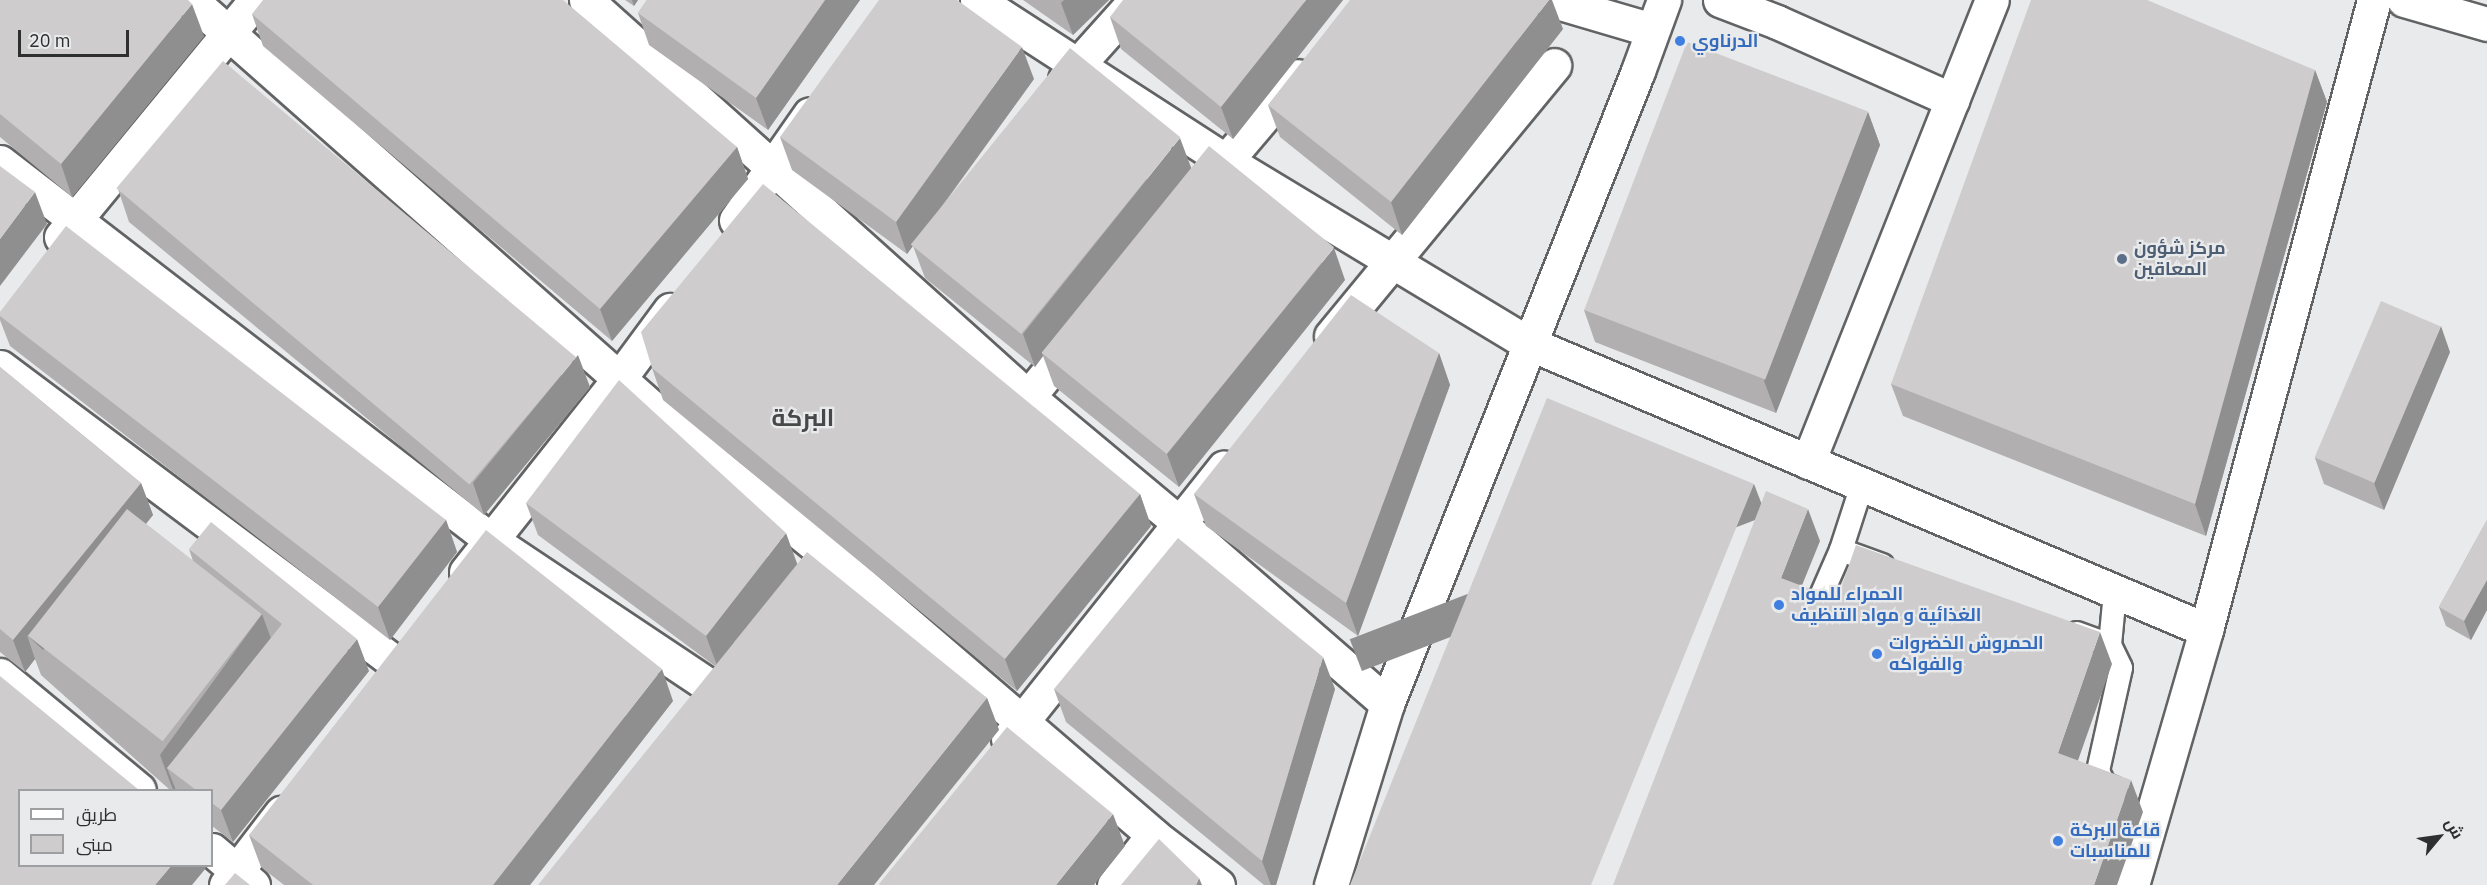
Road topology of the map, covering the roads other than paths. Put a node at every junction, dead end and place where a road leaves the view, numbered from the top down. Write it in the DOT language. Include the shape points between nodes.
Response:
graph roads {
  1 [pos="191,0"];
  2 [pos="256,0"];
  3 [pos="586,0"];
  4 [pos="977,0"];
  5 [pos="1136,0"];
  6 [pos="1550,0"];
  7 [pos="1720,0"];
  8 [pos="1992,0"];
  9 [pos="2374,0"];
  10 [pos="2404,0"];
  11 [pos="1781,11"];
  12 [pos="1658,15"];
  13 [pos="657,18"];
  14 [pos="2487,24"];
  15 [pos="229,32"];
  16 [pos="639,45"];
  17 [pos="1317,52"];
  18 [pos="1078,63"];
  19 [pos="1554,65"];
  20 [pos="827,89"];
  21 [pos="1050,98"];
  22 [pos="1952,100"];
  23 [pos="1226,161"];
  24 [pos="0,162"];
  25 [pos="775,167"];
  26 [pos="1196,196"];
  27 [pos="74,221"];
  28 [pos="719,243"];
  29 [pos="45,257"];
  30 [pos="922,257"];
  31 [pos="1392,261"];
  32 [pos="900,284"];
  33 [pos="685,290"];
  34 [pos="1096,314"];
  35 [pos="1528,343"];
  36 [pos="1311,360"];
  37 [pos="0,367"];
  38 [pos="619,380"];
  39 [pos="1028,397"];
  40 [pos="1245,442"];
  41 [pos="1808,462"];
  42 [pos="1862,485"];
  43 [pos="1179,523"];
  44 [pos="491,540"];
  45 [pos="1841,550"];
  46 [pos="829,556"];
  47 [pos="1908,574"];
  48 [pos="807,583"];
  49 [pos="2115,592"];
  50 [pos="450,593"];
  51 [pos="1817,605"];
  52 [pos="2054,625"];
  53 [pos="2206,630"];
  54 [pos="416,637"];
  55 [pos="2110,645"];
  56 [pos="395,663"];
  57 [pos="740,664"];
  58 [pos="0,675"];
  59 [pos="717,691"];
  60 [pos="374,692"];
  61 [pos="1387,704"];
  62 [pos="695,718"];
  63 [pos="1022,723"];
  64 [pos="993,759"];
  65 [pos="302,786"];
  66 [pos="139,789"];
  67 [pos="2154,810"];
  68 [pos="1153,835"];
  69 [pos="213,851"];
  70 [pos="239,880"];
  71 [pos="1114,885"];
  72 [pos="1218,885"];
  73 [pos="1331,885"];
  74 [pos="2132,885"];
  1 -- 15 [label="street"];
  2 -- 15 [label="street"];
  3 -- 16 [label="street"];
  4 -- 18 [label="street"];
  5 -- 18 [label="street"];
  6 -- 12 [label="street"];
  7 -- 11 [label="street"];
  8 -- 22 [label="street"];
  9 -- 53 [label="street"];
  10 -- 14 [label="street"];
  11 -- 22 [label="street"];
  12 -- 35 [label="street"];
  13 -- 16 [label="street"];
  15 -- 27 [label="street"];
  15 -- 38 [label="street"];
  16 -- 25 [label="street"];
  17 -- 23 [label="street"];
  18 -- 21 [label="street"];
  18 -- 23 [label="street"];
  19 -- 31 [label="street"];
  20 -- 25 [label="street"];
  22 -- 41 [label="street"];
  23 -- 26 [label="street"];
  23 -- 31 [label="street"];
  24 -- 27 [label="street"];
  25 -- 28 [label="street"];
  25 -- 32 [label="street"];
  27 -- 29 [label="street"];
  27 -- 44 [label="street"];
  30 -- 32 [label="street"];
  31 -- 35 [label="street"];
  31 -- 36 [label="street"];
  32 -- 39 [label="street"];
  33 -- 38 [label="street"];
  34 -- 39 [label="street"];
  35 -- 41 [label="street"];
  35 -- 61 [label="street"];
  37 -- 56 [label="street"];
  38 -- 44 [label="street"];
  38 -- 46 [label="street"];
  39 -- 43 [label="street"];
  40 -- 43 [label="street"];
  41 -- 42 [label="street"];
  42 -- 45 [label="lane"];
  42 -- 49 [label="street"];
  43 -- 61 [label="street"];
  43 -- 63 [label="street"];
  44 -- 50 [label="street"];
  44 -- 59 [label="street"];
  45 -- 47 [label="lane"];
  45 -- 51 [label="lane"];
  46 -- 48 [label="street"];
  46 -- 63 [label="street"];
  49 -- 53 [label="street"];
  49 -- 55 [label="lane"];
  52 -- 55 [label="lane"];
  53 -- 67 [label="street"];
  54 -- 56 [label="street"];
  55 -- 67 [label="lane" via="2121,668 2098,771 2104,784"];
  56 -- 60 [label="street"];
  57 -- 59 [label="street"];
  58 -- 66 [label="street"];
  59 -- 62 [label="street"];
  61 -- 73 [label="street"];
  63 -- 64 [label="street"];
  63 -- 68 [label="street"];
  65 -- 70 [label="street"];
  67 -- 74 [label="street"];
  68 -- 71 [label="street"];
  68 -- 72 [label="street"];
  69 -- 70 [label="street"];
}
